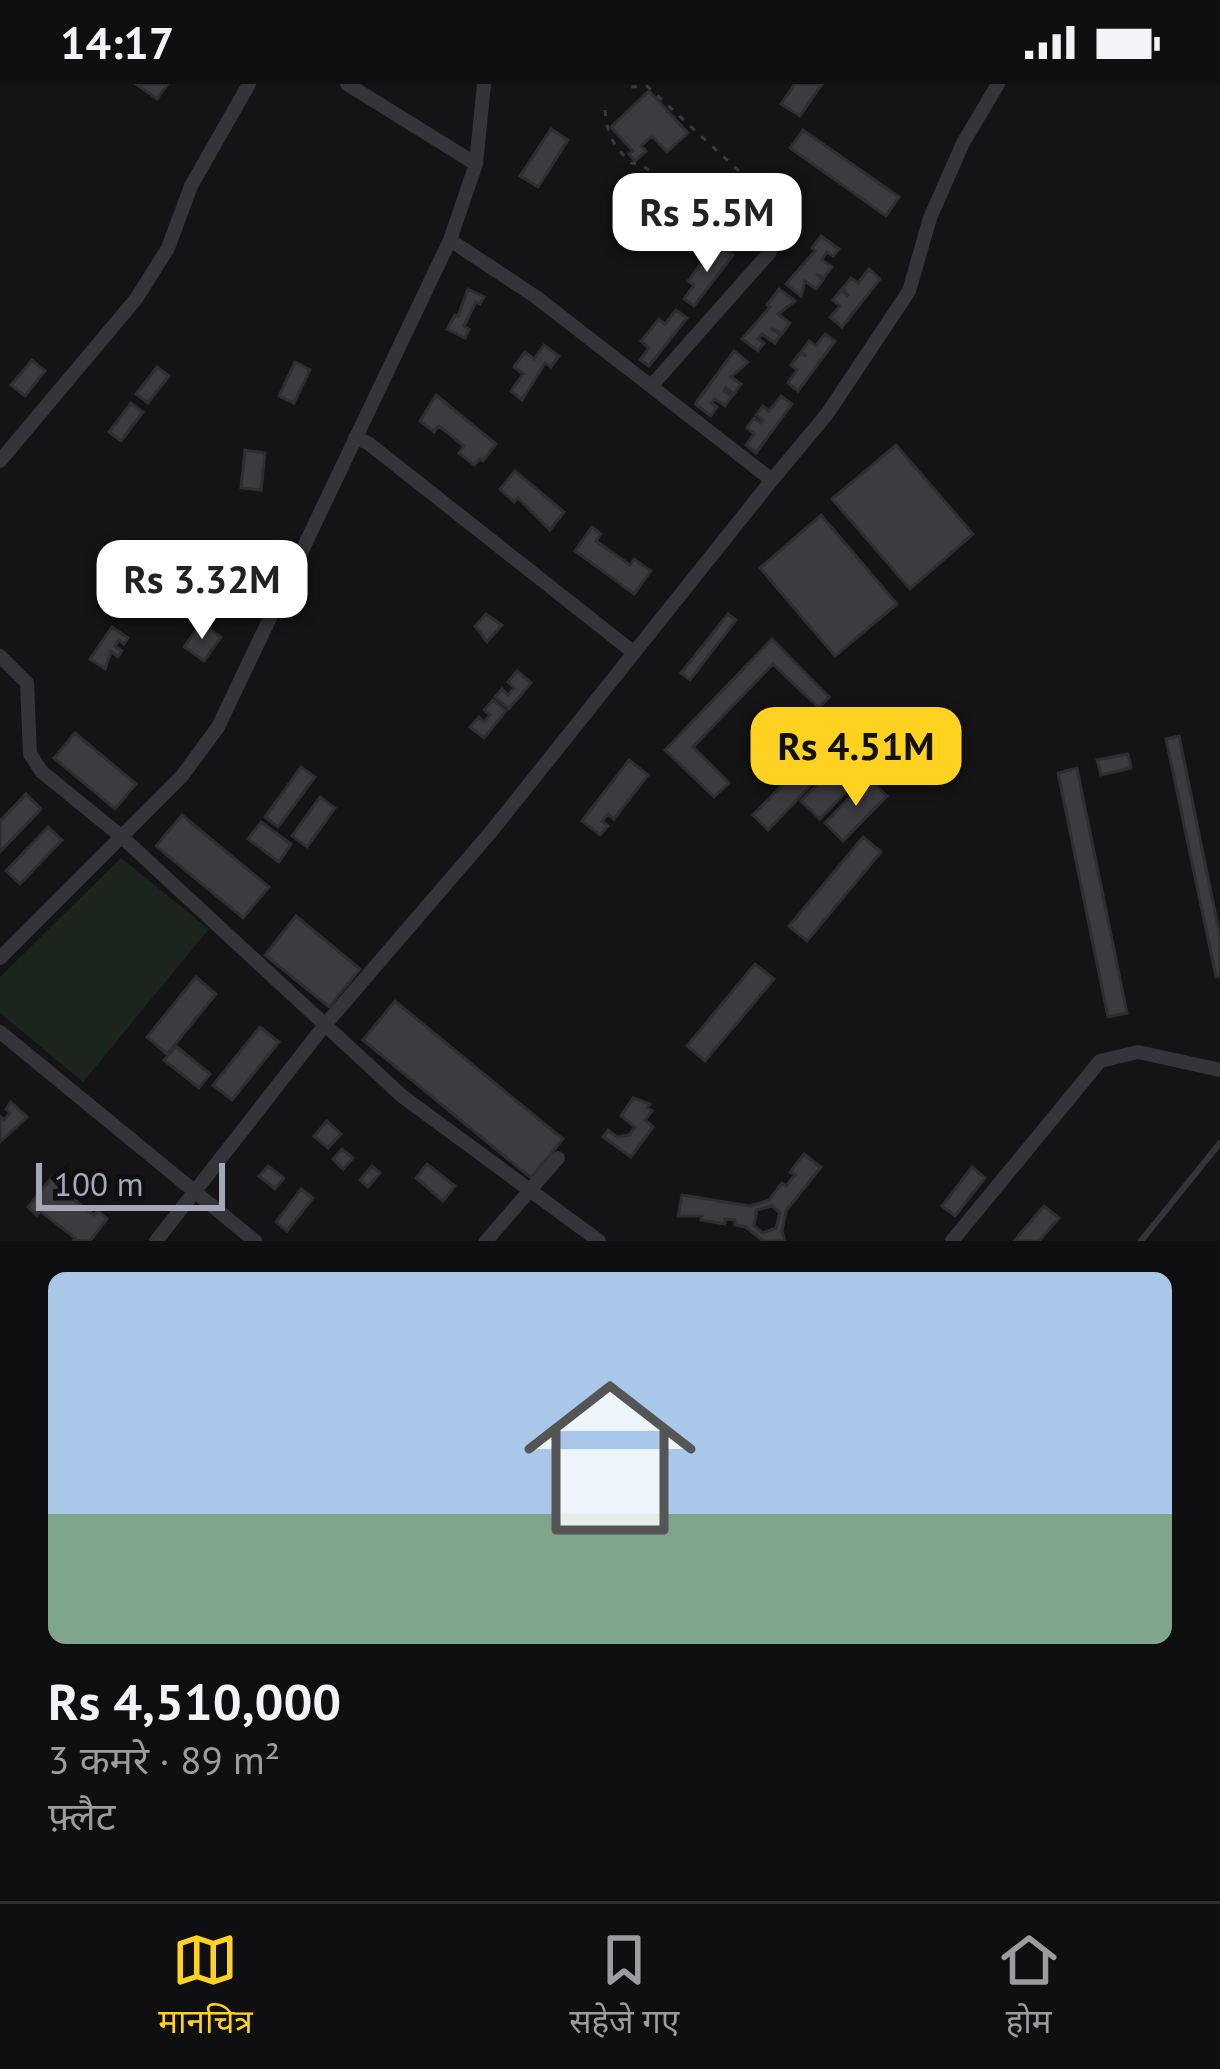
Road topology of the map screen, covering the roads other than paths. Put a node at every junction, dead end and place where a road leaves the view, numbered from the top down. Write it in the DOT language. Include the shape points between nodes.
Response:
graph roads {
  1 [pos="249,84"];
  2 [pos="347,84"];
  3 [pos="484,84"];
  4 [pos="998,84"];
  5 [pos="476,164"];
  6 [pos="450,239"];
  7 [pos="770,251"];
  8 [pos="652,384"];
  9 [pos="356,438"];
  10 [pos="0,461"];
  11 [pos="772,480"];
  12 [pos="633,652"];
  13 [pos="0,656"];
  14 [pos="122,837"];
  15 [pos="0,958"];
  16 [pos="324,1025"];
  17 [pos="0,1032"];
  18 [pos="1220,1070"];
  19 [pos="1220,1144"];
  20 [pos="557,1158"];
  21 [pos="528,1189"];
  22 [pos="196,1193"];
  23 [pos="156,1241"];
  24 [pos="255,1241"];
  25 [pos="486,1241"];
  26 [pos="599,1241"];
  27 [pos="952,1241"];
  28 [pos="1141,1241"];
  1 -- 10 [label="street" via="136,299"];
  2 -- 5 [label="street"];
  3 -- 5 [label="street"];
  4 -- 11 [label="street" via="930,218 909,290 827,414"];
  5 -- 6 [label="street"];
  6 -- 8 [label="street"];
  6 -- 9 [label="street"];
  7 -- 8 [label="street"];
  8 -- 11 [label="street"];
  9 -- 12 [label="street"];
  9 -- 14 [label="street" via="218,727"];
  11 -- 12 [label="street"];
  12 -- 16 [label="street"];
  13 -- 14 [label="street" via="28,683 30,754 42,772"];
  14 -- 15 [label="street"];
  14 -- 16 [label="street"];
  16 -- 21 [label="street" via="401,1096"];
  16 -- 22 [label="street"];
  17 -- 22 [label="street"];
  18 -- 27 [label="street" via="1138,1052 1100,1061"];
  19 -- 28 [label="lane"];
  20 -- 21 [label="street"];
  21 -- 25 [label="street"];
  21 -- 26 [label="street"];
  22 -- 23 [label="street"];
  22 -- 24 [label="street"];
}
